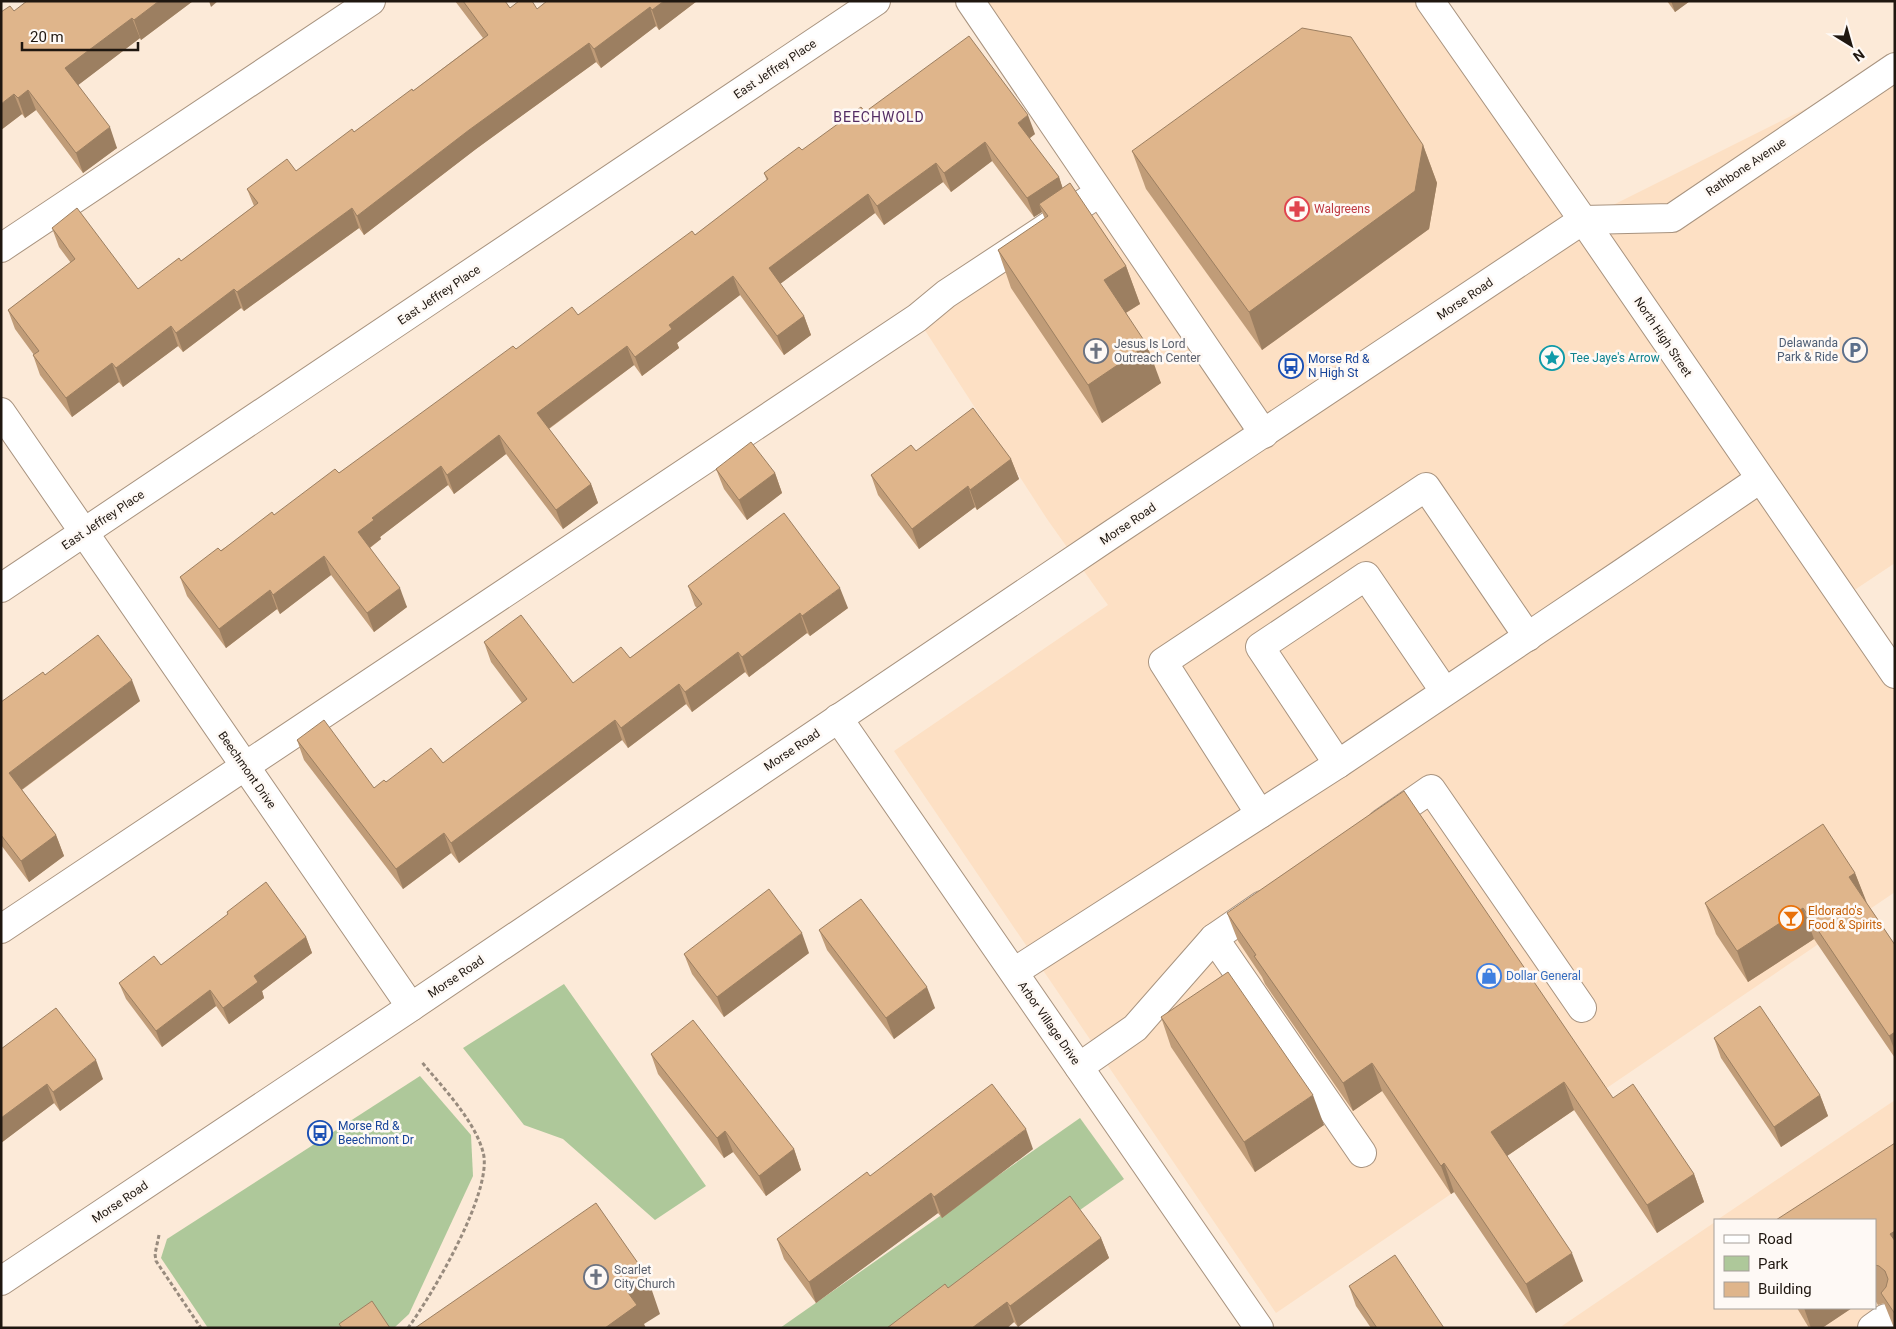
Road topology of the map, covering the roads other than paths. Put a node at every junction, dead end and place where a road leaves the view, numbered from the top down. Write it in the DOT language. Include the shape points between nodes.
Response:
graph roads {
  1 [pos="371,1"];
  2 [pos="876,1"];
  3 [pos="970,1"];
  4 [pos="1430,1"];
  5 [pos="1895,67"];
  6 [pos="1099,193"];
  7 [pos="1583,220"];
  8 [pos="1,248"];
  9 [pos="1,412"];
  10 [pos="1264,434"];
  11 [pos="1760,479"];
  12 [pos="84,533"];
  13 [pos="1,588"];
  14 [pos="1528,637"];
  15 [pos="1895,674"];
  16 [pos="1445,692"];
  17 [pos="838,718"];
  18 [pos="1338,764"];
  19 [pos="245,766"];
  20 [pos="1260,814"];
  21 [pos="1358,839"];
  22 [pos="1286,889"];
  23 [pos="1,928"];
  24 [pos="1214,938"];
  25 [pos="1014,972"];
  26 [pos="410,1007"];
  27 [pos="1582,1008"];
  28 [pos="1079,1066"];
  29 [pos="1362,1153"];
  30 [pos="1,1281"];
  31 [pos="1260,1328"];
  1 -- 8 [label="street"];
  2 -- 12 [label="street, East Jeffrey Place"];
  3 -- 6 [label="street"];
  4 -- 7 [label="street, North High Street"];
  5 -- 7 [label="street, Rathbone Avenue" via="1672,218"];
  6 -- 10 [label="street"];
  6 -- 19 [label="street"];
  7 -- 10 [label="street, Morse Road"];
  7 -- 11 [label="street, North High Street"];
  9 -- 12 [label="street, Beechmont Drive"];
  10 -- 17 [label="street, Morse Road"];
  11 -- 14 [label="street"];
  11 -- 15 [label="street, North High Street"];
  12 -- 13 [label="street, East Jeffrey Place"];
  12 -- 19 [label="street, Beechmont Drive"];
  14 -- 16 [label="street"];
  14 -- 20 [label="street" via="1426,487 1162,662"];
  16 -- 18 [label="street"];
  16 -- 18 [label="street" via="1366,576 1260,648"];
  17 -- 25 [label="street, Arbor Village Drive"];
  17 -- 26 [label="street, Morse Road"];
  18 -- 20 [label="street"];
  19 -- 23 [label="street"];
  19 -- 26 [label="street, Beechmont Drive"];
  20 -- 25 [label="street"];
  21 -- 27 [label="street" via="1431,789"];
  22 -- 24 [label="street"];
  24 -- 28 [label="street" via="1135,1028"];
  24 -- 29 [label="street"];
  25 -- 28 [label="street, Arbor Village Drive"];
  26 -- 30 [label="street, Morse Road"];
  28 -- 31 [label="street, Arbor Village Drive"];
}
